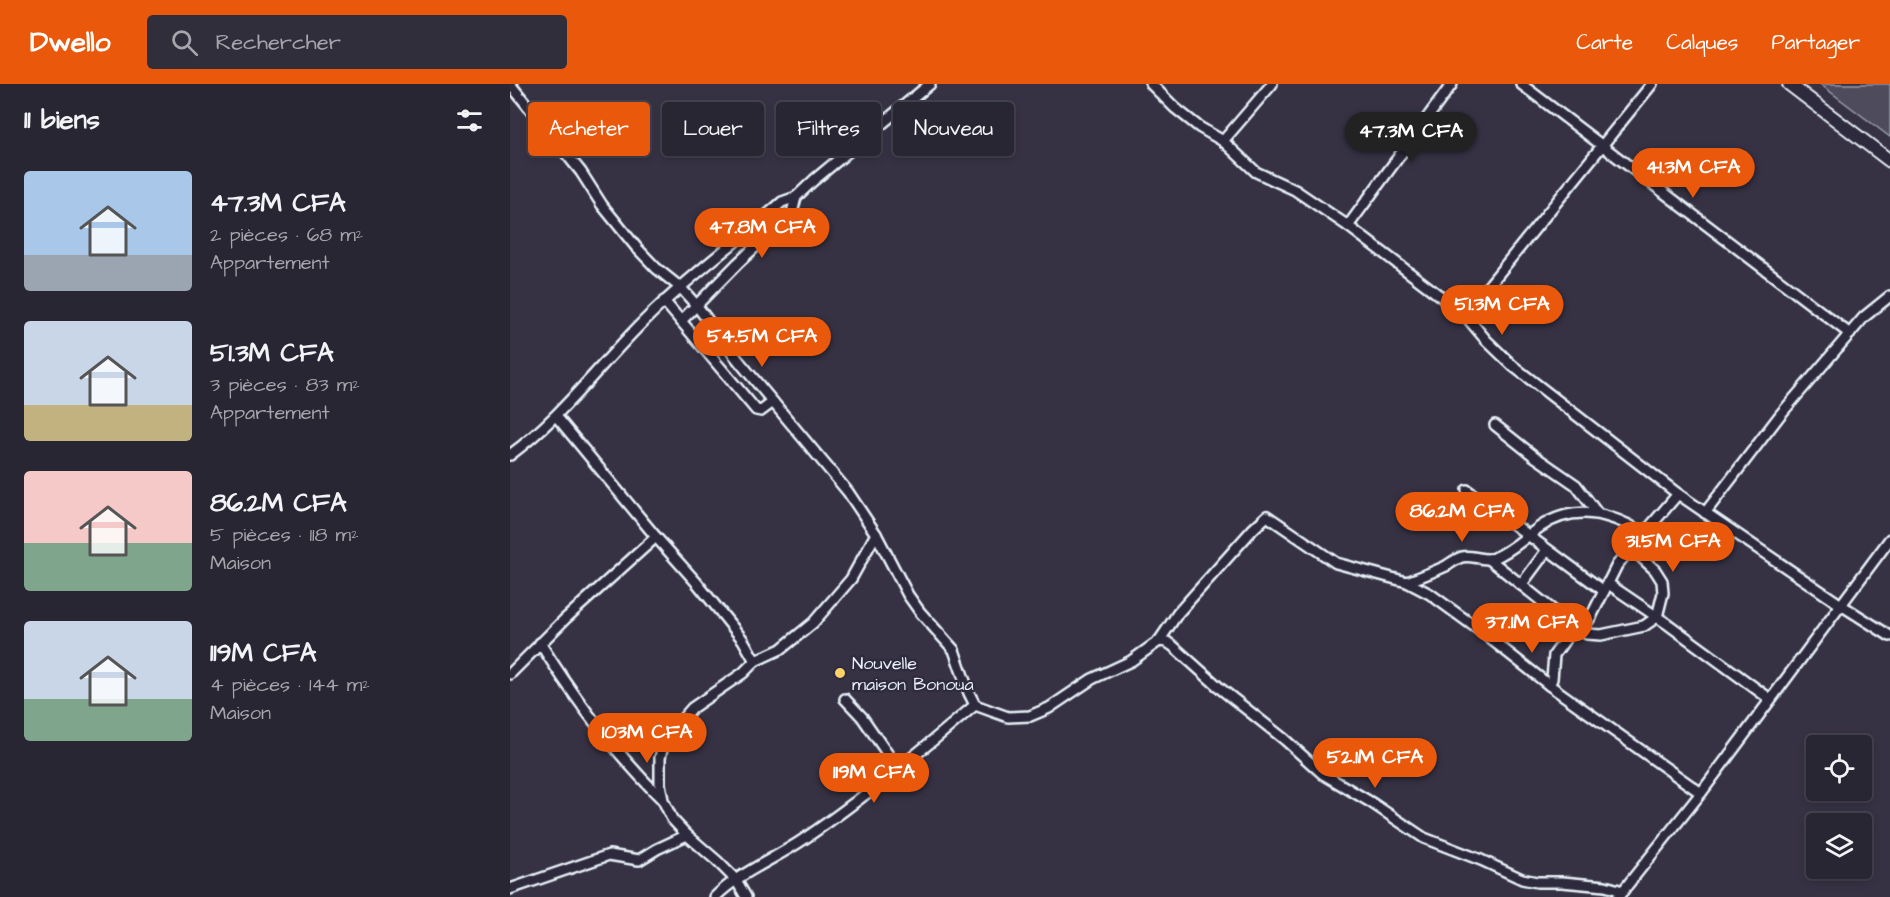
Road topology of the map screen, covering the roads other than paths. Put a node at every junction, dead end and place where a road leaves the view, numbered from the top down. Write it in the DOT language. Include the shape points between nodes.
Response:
graph roads {
  1 [pos="510,84"];
  2 [pos="930,84"];
  3 [pos="1151,84"];
  4 [pos="1272,84"];
  5 [pos="1452,84"];
  6 [pos="1521,84"];
  7 [pos="1652,84"];
  8 [pos="1789,84"];
  9 [pos="1223,141"];
  10 [pos="1602,147"];
  11 [pos="1890,161"];
  12 [pos="796,197"];
  13 [pos="1348,226"];
  14 [pos="681,288"];
  15 [pos="1890,296"];
  16 [pos="664,301"];
  17 [pos="697,306"];
  18 [pos="1465,315"];
  19 [pos="681,321"];
  20 [pos="1850,334"];
  21 [pos="738,360"];
  22 [pos="723,374"];
  23 [pos="773,402"];
  24 [pos="556,416"];
  25 [pos="1496,425"];
  26 [pos="510,455"];
  27 [pos="1467,490"];
  28 [pos="1678,494"];
  29 [pos="1597,513"];
  30 [pos="1705,513"];
  31 [pos="1643,533"];
  32 [pos="876,534"];
  33 [pos="1529,536"];
  34 [pos="656,537"];
  35 [pos="1890,539"];
  36 [pos="1630,548"];
  37 [pos="1547,550"];
  38 [pos="1489,559"];
  39 [pos="1407,582"];
  40 [pos="1521,585"];
  41 [pos="1606,587"];
  42 [pos="1544,604"];
  43 [pos="1841,605"];
  44 [pos="1657,617"];
  45 [pos="1478,629"];
  46 [pos="1578,629"];
  47 [pos="1890,636"];
  48 [pos="1159,641"];
  49 [pos="540,643"];
  50 [pos="755,661"];
  51 [pos="510,674"];
  52 [pos="1549,685"];
  53 [pos="845,699"];
  54 [pos="1770,699"];
  55 [pos="975,705"];
  56 [pos="898,769"];
  57 [pos="1701,793"];
  58 [pos="663,800"];
  59 [pos="687,836"];
  60 [pos="736,880"];
  61 [pos="510,889"];
  62 [pos="1620,894"];
  63 [pos="715,897"];
  64 [pos="746,897"];
  1 -- 14 [label="street" via="636,247"];
  2 -- 12 [label="street"];
  3 -- 9 [label="street" via="1188,119"];
  4 -- 9 [label="street"];
  5 -- 13 [label="street"];
  6 -- 10 [label="street"];
  7 -- 10 [label="street"];
  8 -- 11 [label="street"];
  9 -- 13 [label="street" via="1256,171 1295,190"];
  10 -- 18 [label="street"];
  10 -- 20 [label="street"];
  12 -- 14 [label="street" via="782,202"];
  12 -- 17 [label="street" via="792,213"];
  13 -- 18 [label="street"];
  14 -- 16 [label="street"];
  14 -- 17 [label="street"];
  15 -- 20 [label="street"];
  16 -- 19 [label="street"];
  16 -- 24 [label="street"];
  17 -- 19 [label="street"];
  17 -- 21 [label="street"];
  18 -- 28 [label="street" via="1514,366"];
  19 -- 22 [label="street"];
  20 -- 30 [label="street"];
  21 -- 22 [label="street"];
  21 -- 23 [label="street"];
  22 -- 23 [label="street" via="758,411"];
  23 -- 32 [label="street" via="848,492"];
  24 -- 26 [label="street"];
  24 -- 34 [label="street"];
  25 -- 29 [label="street" via="1576,485"];
  27 -- 33 [label="street"];
  28 -- 30 [label="street"];
  28 -- 31 [label="street"];
  29 -- 31 [label="street"];
  29 -- 33 [label="street" via="1567,514"];
  30 -- 43 [label="street"];
  31 -- 36 [label="street"];
  32 -- 50 [label="street" via="851,579 813,622 781,649"];
  32 -- 55 [label="street" via="908,595 954,650"];
  33 -- 37 [label="street"];
  33 -- 38 [label="street"];
  34 -- 49 [label="street"];
  34 -- 50 [label="street" via="743,640"];
  35 -- 43 [label="street"];
  36 -- 41 [label="street"];
  36 -- 44 [label="street" via="1662,581"];
  37 -- 40 [label="street"];
  37 -- 41 [label="street"];
  38 -- 39 [label="street" via="1464,556"];
  38 -- 40 [label="street"];
  39 -- 45 [label="street"];
  39 -- 48 [label="street" via="1336,563 1268,516 1178,613"];
  40 -- 42 [label="street"];
  41 -- 44 [label="street"];
  41 -- 46 [label="street"];
  42 -- 45 [label="street" via="1537,617 1526,624"];
  42 -- 46 [label="street"];
  43 -- 47 [label="street"];
  43 -- 54 [label="street"];
  44 -- 46 [label="street" via="1644,626 1624,631 1592,635"];
  44 -- 54 [label="street"];
  45 -- 52 [label="street"];
  46 -- 52 [label="street" via="1554,655"];
  48 -- 55 [label="street" via="1131,661 1030,716 1008,717"];
  48 -- 62 [label="street" via="1173,646 1323,774 1424,838 1522,879 1605,886"];
  49 -- 51 [label="street"];
  49 -- 58 [label="street" via="600,728"];
  50 -- 58 [label="street" via="743,674 692,708 670,733 660,758"];
  52 -- 57 [label="street"];
  53 -- 56 [label="street"];
  54 -- 57 [label="street"];
  55 -- 56 [label="street"];
  56 -- 60 [label="street" via="803,840"];
  57 -- 62 [label="street"];
  58 -- 59 [label="street" via="672,819"];
  59 -- 60 [label="street"];
  59 -- 61 [label="street" via="639,860 609,855"];
  60 -- 63 [label="street"];
  60 -- 64 [label="street"];
}
